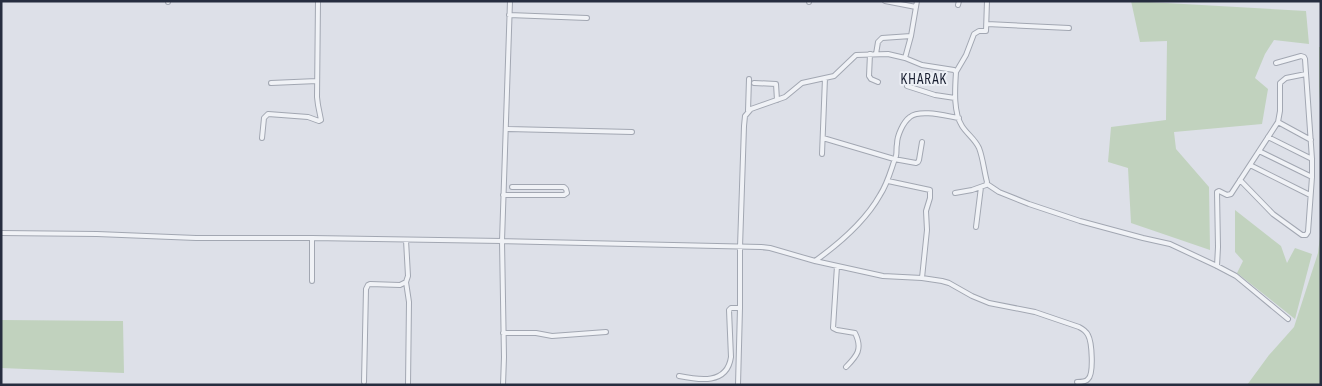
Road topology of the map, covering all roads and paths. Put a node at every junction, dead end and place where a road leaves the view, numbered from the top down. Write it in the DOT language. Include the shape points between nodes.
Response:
graph roads {
  1 [pos="318,1"];
  2 [pos="510,1"];
  3 [pos="885,1"];
  4 [pos="917,1"];
  5 [pos="987,1"];
  6 [pos="916,7"];
  7 [pos="509,15"];
  8 [pos="587,18"];
  9 [pos="987,24"];
  10 [pos="1069,28"];
  11 [pos="911,36"];
  12 [pos="870,54"];
  13 [pos="876,54"];
  14 [pos="905,58"];
  15 [pos="1276,63"];
  16 [pos="956,72"];
  17 [pos="1306,74"];
  18 [pos="824,78"];
  19 [pos="749,79"];
  20 [pos="317,81"];
  21 [pos="878,82"];
  22 [pos="271,83"];
  23 [pos="754,83"];
  24 [pos="907,86"];
  25 [pos="955,98"];
  26 [pos="778,100"];
  27 [pos="748,111"];
  28 [pos="959,118"];
  29 [pos="1278,122"];
  30 [pos="506,129"];
  31 [pos="632,132"];
  32 [pos="1268,137"];
  33 [pos="262,138"];
  34 [pos="823,138"];
  35 [pos="1311,140"];
  36 [pos="922,142"];
  37 [pos="1259,151"];
  38 [pos="822,154"];
  39 [pos="894,159"];
  40 [pos="1312,159"];
  41 [pos="1250,165"];
  42 [pos="1312,177"];
  43 [pos="1240,180"];
  44 [pos="888,181"];
  45 [pos="987,184"];
  46 [pos="512,187"];
  47 [pos="981,187"];
  48 [pos="955,193"];
  49 [pos="503,195"];
  50 [pos="1310,195"];
  51 [pos="976,227"];
  52 [pos="1,233"];
  53 [pos="312,238"];
  54 [pos="406,240"];
  55 [pos="502,240"];
  56 [pos="740,247"];
  57 [pos="815,261"];
  58 [pos="837,266"];
  59 [pos="1217,266"];
  60 [pos="922,278"];
  61 [pos="312,281"];
  62 [pos="406,282"];
  63 [pos="740,308"];
  64 [pos="1288,319"];
  65 [pos="606,332"];
  66 [pos="503,333"];
  67 [pos="846,367"];
  68 [pos="679,376"];
  69 [pos="364,382"];
  70 [pos="1076,382"];
  71 [pos="408,385"];
  72 [pos="503,385"];
  73 [pos="738,385"];
  1 -- 20 [label="street"];
  2 -- 7 [label="street"];
  3 -- 6 [label="street"];
  4 -- 6 [label="street"];
  5 -- 9 [label="street"];
  6 -- 11 [label="street"];
  7 -- 8 [label="street"];
  7 -- 30 [label="street"];
  9 -- 10 [label="street"];
  9 -- 16 [label="street" via="986,31 973,35"];
  11 -- 13 [label="street" via="882,38"];
  11 -- 14 [label="street"];
  12 -- 13 [label="street"];
  12 -- 18 [label="street" via="855,55 836,74"];
  12 -- 21 [label="street" via="869,76"];
  13 -- 14 [label="street"];
  14 -- 16 [label="street"];
  15 -- 17 [label="street" via="1302,56"];
  16 -- 25 [label="street"];
  17 -- 29 [label="street" via="1286,78 1280,83"];
  17 -- 35 [label="street"];
  18 -- 26 [label="street" via="802,83 788,96"];
  18 -- 34 [label="street"];
  19 -- 27 [label="street"];
  20 -- 22 [label="street"];
  20 -- 33 [label="street" via="321,120 268,114 264,118"];
  23 -- 26 [label="street" via="776,84"];
  24 -- 25 [label="street"];
  25 -- 28 [label="street"];
  26 -- 27 [label="street"];
  27 -- 56 [label="street" via="744,126"];
  28 -- 39 [label="street" via="922,113 909,117 900,134"];
  28 -- 45 [label="street" via="979,148"];
  29 -- 32 [label="street"];
  29 -- 35 [label="street"];
  30 -- 31 [label="street"];
  30 -- 49 [label="street"];
  32 -- 37 [label="street"];
  32 -- 40 [label="street"];
  34 -- 38 [label="street"];
  34 -- 39 [label="street"];
  35 -- 40 [label="street"];
  36 -- 39 [label="street" via="917,163"];
  37 -- 41 [label="street"];
  37 -- 42 [label="street"];
  39 -- 44 [label="street"];
  40 -- 42 [label="street"];
  41 -- 43 [label="street"];
  41 -- 50 [label="street"];
  42 -- 50 [label="street"];
  43 -- 50 [label="street" via="1273,214 1304,236 1308,232"];
  43 -- 59 [label="street" via="1230,194 1217,192"];
  44 -- 57 [label="street" via="879,198 846,237"];
  44 -- 60 [label="street" via="930,190"];
  45 -- 47 [label="street"];
  45 -- 59 [label="street" via="1029,204 1080,221 1170,244"];
  46 -- 49 [label="street" via="564,187 567,193"];
  47 -- 48 [label="street"];
  47 -- 51 [label="street"];
  49 -- 55 [label="street"];
  52 -- 53 [label="street"];
  53 -- 54 [label="street"];
  53 -- 61 [label="street"];
  54 -- 55 [label="street"];
  54 -- 62 [label="street"];
  55 -- 56 [label="street"];
  55 -- 66 [label="street"];
  56 -- 57 [label="street" via="770,248"];
  56 -- 63 [label="street"];
  57 -- 58 [label="street"];
  58 -- 60 [label="street" via="883,276"];
  58 -- 67 [label="street" via="833,328 854,333 859,345 858,353"];
  59 -- 64 [label="street" via="1236,276"];
  60 -- 70 [label="street" via="949,283 982,301 1035,312 1084,329 1091,342 1092,366 1089,379"];
  62 -- 69 [label="street" via="400,285 370,284 367,287"];
  62 -- 71 [label="street" via="409,302"];
  63 -- 68 [label="street" via="729,310 731,357 725,372 710,379"];
  63 -- 73 [label="street"];
  65 -- 66 [label="street" via="552,336"];
  66 -- 72 [label="street"];
}
